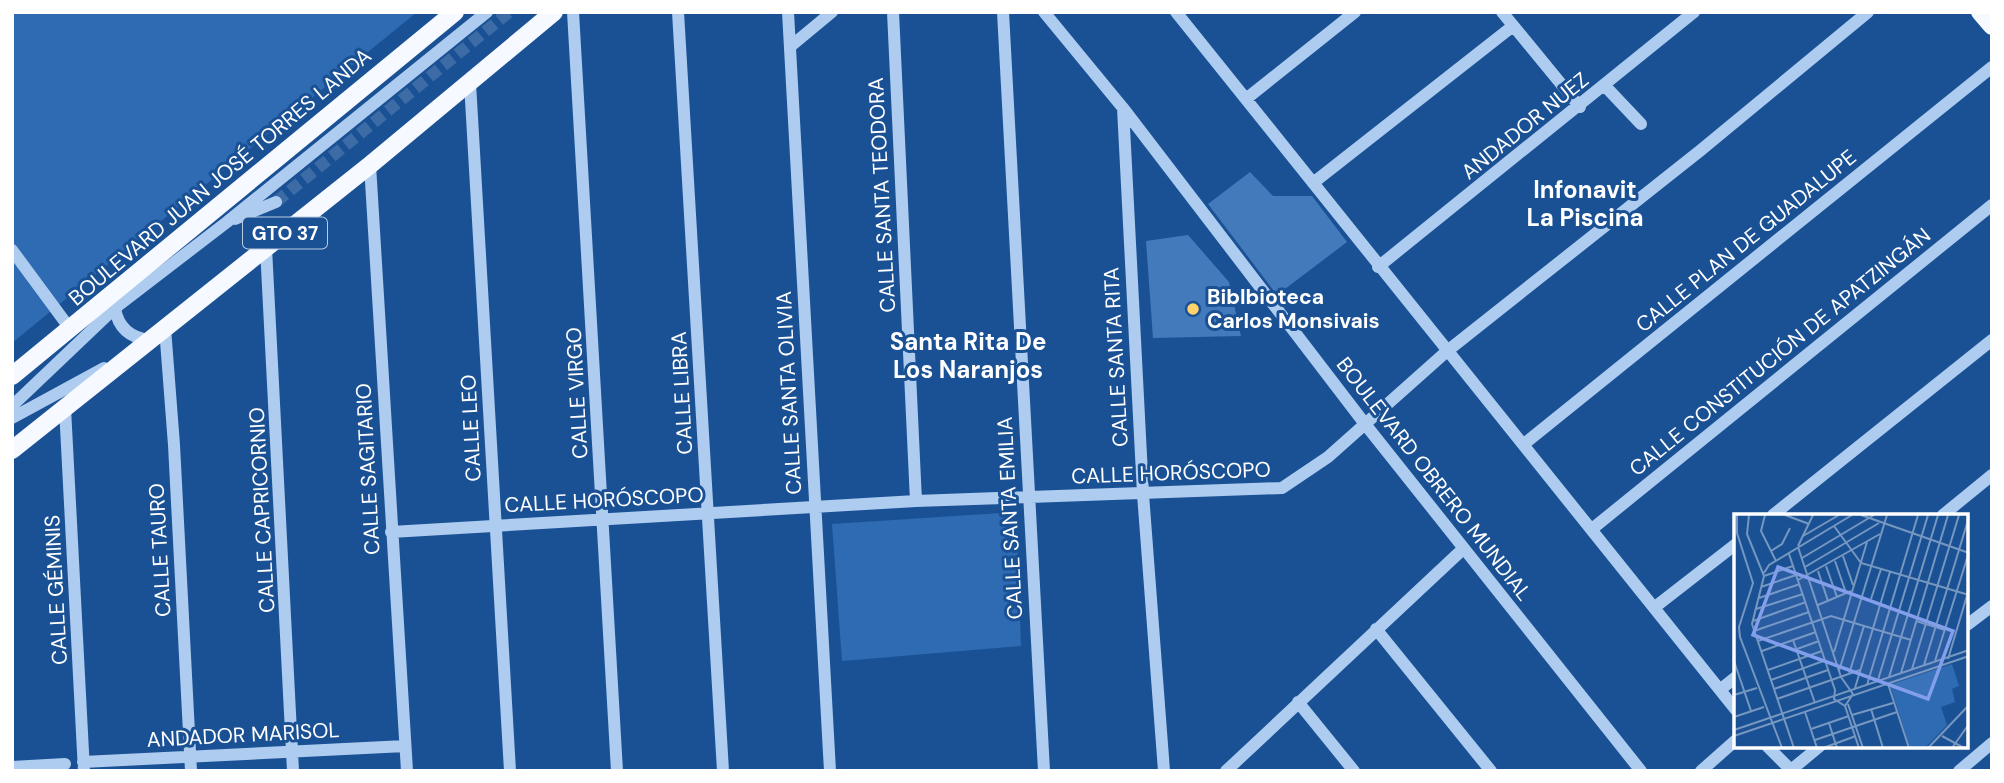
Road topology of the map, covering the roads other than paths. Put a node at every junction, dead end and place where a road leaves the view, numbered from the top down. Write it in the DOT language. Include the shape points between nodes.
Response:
graph roads {
  1 [pos="456,12"];
  2 [pos="487,12"];
  3 [pos="554,12"];
  4 [pos="573,12"];
  5 [pos="678,12"];
  6 [pos="788,12"];
  7 [pos="832,12"];
  8 [pos="893,12"];
  9 [pos="1003,12"];
  10 [pos="1044,12"];
  11 [pos="1355,12"];
  12 [pos="1502,12"];
  13 [pos="1694,12"];
  14 [pos="1868,12"];
  15 [pos="1980,12"];
  16 [pos="1178,13"];
  17 [pos="1513,26"];
  18 [pos="1992,26"];
  19 [pos="791,47"];
  20 [pos="1992,67"];
  21 [pos="470,83"];
  22 [pos="1605,86"];
  23 [pos="1246,99"];
  24 [pos="1580,107"];
  25 [pos="1123,108"];
  26 [pos="1641,124"];
  27 [pos="370,165"];
  28 [pos="1313,183"];
  29 [pos="276,202"];
  30 [pos="1992,205"];
  31 [pos="227,222"];
  32 [pos="266,248"];
  33 [pos="12,250"];
  34 [pos="1378,267"];
  35 [pos="115,308"];
  36 [pos="165,328"];
  37 [pos="71,330"];
  38 [pos="150,340"];
  39 [pos="1992,340"];
  40 [pos="1446,352"];
  41 [pos="126,356"];
  42 [pos="12,376"];
  43 [pos="12,406"];
  44 [pos="65,408"];
  45 [pos="12,418"];
  46 [pos="1365,424"];
  47 [pos="1524,444"];
  48 [pos="12,450"];
  49 [pos="1992,475"];
  50 [pos="1143,494"];
  51 [pos="1027,498"];
  52 [pos="916,502"];
  53 [pos="814,507"];
  54 [pos="708,513"];
  55 [pos="1774,514"];
  56 [pos="1945,514"];
  57 [pos="603,519"];
  58 [pos="496,526"];
  59 [pos="1592,529"];
  60 [pos="391,532"];
  61 [pos="1734,546"];
  62 [pos="1464,549"];
  63 [pos="1992,606"];
  64 [pos="1655,607"];
  65 [pos="1969,623"];
  66 [pos="1376,629"];
  67 [pos="1734,679"];
  68 [pos="1721,689"];
  69 [pos="1298,702"];
  70 [pos="1734,707"];
  71 [pos="1734,742"];
  72 [pos="1992,743"];
  73 [pos="405,746"];
  74 [pos="1770,748"];
  75 [pos="1817,748"];
  76 [pos="292,753"];
  77 [pos="65,764"];
  78 [pos="190,764"];
  79 [pos="12,766"];
  80 [pos="83,767"];
  81 [pos="1791,770"];
  82 [pos="293,771"];
  83 [pos="407,771"];
  84 [pos="510,771"];
  85 [pos="617,771"];
  86 [pos="723,771"];
  87 [pos="830,771"];
  88 [pos="1044,771"];
  89 [pos="1164,771"];
  90 [pos="1226,771"];
  91 [pos="1354,771"];
  92 [pos="1491,771"];
  93 [pos="1641,771"];
  94 [pos="1701,771"];
  95 [pos="1959,771"];
  1 -- 37 [label="main road, BOULEVARD JUAN JOSÉ TORRES LANDA / GTO 37"];
  2 -- 31 [label="street"];
  3 -- 21 [label="main road, GTO 37"];
  4 -- 57 [label="street, CALLE VIRGO"];
  5 -- 54 [label="street, CALLE LIBRA"];
  6 -- 19 [label="street, CALLE SANTA OLIVIA"];
  7 -- 19 [label="street"];
  8 -- 52 [label="street, CALLE SANTA TEODORA"];
  9 -- 51 [label="street, CALLE SANTA EMILIA"];
  10 -- 25 [label="street, BOULEVARD OBRERO MUNDIAL"];
  11 -- 23 [label="street"];
  12 -- 17 [label="street"];
  13 -- 22 [label="street, ANDADOR NUEZ"];
  14 -- 40 [label="street, CALLE HORÓSCOPO"];
  15 -- 18 [label="main road"];
  16 -- 23 [label="street"];
  17 -- 24 [label="street"];
  17 -- 28 [label="street"];
  19 -- 53 [label="street, CALLE SANTA OLIVIA"];
  20 -- 47 [label="street, CALLE PLAN DE GUADALUPE"];
  21 -- 27 [label="main road, GTO 37"];
  21 -- 58 [label="street, CALLE LEO"];
  22 -- 24 [label="street, ANDADOR NUEZ"];
  22 -- 26 [label="street"];
  23 -- 28 [label="street"];
  24 -- 34 [label="street, ANDADOR NUEZ"];
  25 -- 46 [label="street, BOULEVARD OBRERO MUNDIAL"];
  25 -- 50 [label="street, CALLE SANTA RITA"];
  27 -- 32 [label="main road, GTO 37"];
  27 -- 60 [label="street, CALLE SAGITARIO"];
  28 -- 34 [label="street"];
  29 -- 31 [label="street"];
  30 -- 59 [label="street, CALLE CONSTITUCIÓN DE APATZINGÁN"];
  31 -- 35 [label="street"];
  32 -- 36 [label="main road, GTO 37"];
  32 -- 76 [label="street, CALLE CAPRICORNIO"];
  33 -- 37 [label="street"];
  34 -- 40 [label="street"];
  35 -- 38 [label="street" via="124,329"];
  35 -- 43 [label="street"];
  36 -- 38 [label="main road, GTO 37"];
  36 -- 78 [label="street, CALLE TAURO"];
  37 -- 42 [label="main road, BOULEVARD JUAN JOSÉ TORRES LANDA / GTO 37"];
  38 -- 41 [label="main road, GTO 37"];
  39 -- 55 [label="street"];
  40 -- 46 [label="street, CALLE HORÓSCOPO"];
  40 -- 47 [label="street"];
  41 -- 44 [label="main road, GTO 37"];
  41 -- 45 [label="street"];
  44 -- 48 [label="main road, GTO 37"];
  44 -- 80 [label="street, CALLE GÉMINIS"];
  46 -- 50 [label="street, CALLE HORÓSCOPO" via="1328,457 1282,488"];
  46 -- 62 [label="street, BOULEVARD OBRERO MUNDIAL"];
  47 -- 59 [label="street"];
  49 -- 56 [label="street"];
  50 -- 51 [label="street, CALLE HORÓSCOPO"];
  50 -- 89 [label="street, CALLE SANTA RITA"];
  51 -- 52 [label="street, CALLE HORÓSCOPO"];
  51 -- 88 [label="street, CALLE SANTA EMILIA"];
  52 -- 53 [label="street, CALLE HORÓSCOPO"];
  53 -- 54 [label="street, CALLE HORÓSCOPO"];
  53 -- 87 [label="street, CALLE SANTA OLIVIA"];
  54 -- 57 [label="street, CALLE HORÓSCOPO"];
  54 -- 86 [label="street, CALLE LIBRA"];
  57 -- 58 [label="street, CALLE HORÓSCOPO"];
  57 -- 85 [label="street, CALLE VIRGO"];
  58 -- 60 [label="street, CALLE HORÓSCOPO"];
  58 -- 84 [label="street, CALLE LEO"];
  59 -- 64 [label="street"];
  60 -- 73 [label="street, CALLE SAGITARIO"];
  61 -- 64 [label="street"];
  62 -- 66 [label="street"];
  62 -- 93 [label="street, BOULEVARD OBRERO MUNDIAL"];
  63 -- 65 [label="street"];
  64 -- 68 [label="street"];
  66 -- 69 [label="street"];
  66 -- 92 [label="street"];
  67 -- 68 [label="street"];
  68 -- 70 [label="street"];
  69 -- 90 [label="street"];
  69 -- 91 [label="street"];
  71 -- 94 [label="street"];
  72 -- 95 [label="street"];
  73 -- 76 [label="street, ANDADOR MARISOL"];
  73 -- 83 [label="street, CALLE SAGITARIO"];
  74 -- 81 [label="street"];
  75 -- 81 [label="street"];
  76 -- 78 [label="street, ANDADOR MARISOL"];
  76 -- 82 [label="street, CALLE CAPRICORNIO"];
  77 -- 79 [label="street"];
  78 -- 80 [label="street, ANDADOR MARISOL"];
}
